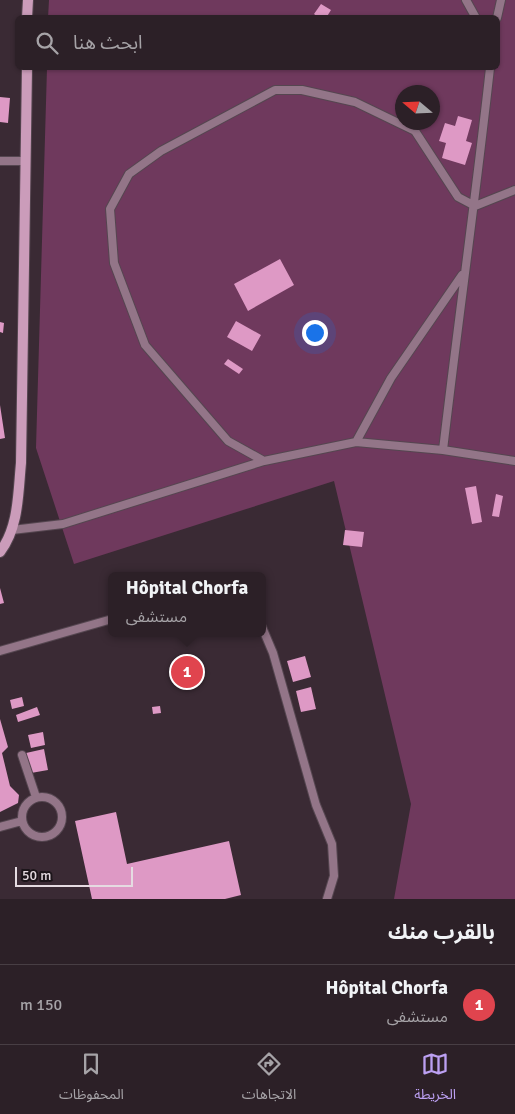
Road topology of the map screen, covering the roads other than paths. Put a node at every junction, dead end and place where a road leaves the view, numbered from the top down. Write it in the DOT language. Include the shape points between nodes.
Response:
graph roads {
  1 [pos="28,0"];
  2 [pos="466,0"];
  3 [pos="501,0"];
  4 [pos="28,15"];
  5 [pos="474,15"];
  6 [pos="498,15"];
  7 [pos="27,70"];
  8 [pos="490,70"];
  9 [pos="0,161"];
  10 [pos="26,161"];
  11 [pos="515,190"];
  12 [pos="475,206"];
  13 [pos="463,274"];
  14 [pos="356,442"];
  15 [pos="443,450"];
  16 [pos="264,460"];
  17 [pos="515,461"];
  18 [pos="12,530"];
  19 [pos="0,552"];
  20 [pos="108,620"];
  21 [pos="266,636"];
  22 [pos="0,651"];
  23 [pos="22,755"];
  24 [pos="36,797"];
  25 [pos="22,821"];
  26 [pos="0,827"];
  27 [pos="327,899"];
  1 -- 4 [label="main road"];
  2 -- 5 [label="lane"];
  3 -- 6 [label="lane"];
  7 -- 10 [label="main road"];
  8 -- 12 [label="lane"];
  9 -- 10 [label="lane"];
  10 -- 18 [label="main road" via="21,463"];
  11 -- 12 [label="lane"];
  12 -- 13 [label="lane"];
  12 -- 16 [label="lane" via="458,197 415,131 355,102 302,90 275,90 161,151 129,174 110,209 114,263 145,345 228,441"];
  13 -- 14 [label="lane" via="391,378"];
  13 -- 15 [label="lane"];
  14 -- 15 [label="lane"];
  14 -- 16 [label="lane"];
  15 -- 17 [label="lane"];
  16 -- 18 [label="lane" via="63,524"];
  18 -- 19 [label="main road"];
  20 -- 22 [label="lane"];
  21 -- 27 [label="lane" via="316,805 332,844 334,876"];
  23 -- 24 [label="lane"];
  24 -- 25 [label="lane" via="25,805"];
  24 -- 25 [label="lane" via="57,801 62,814 59,829 46,838 30,834"];
  25 -- 26 [label="lane"];
}
